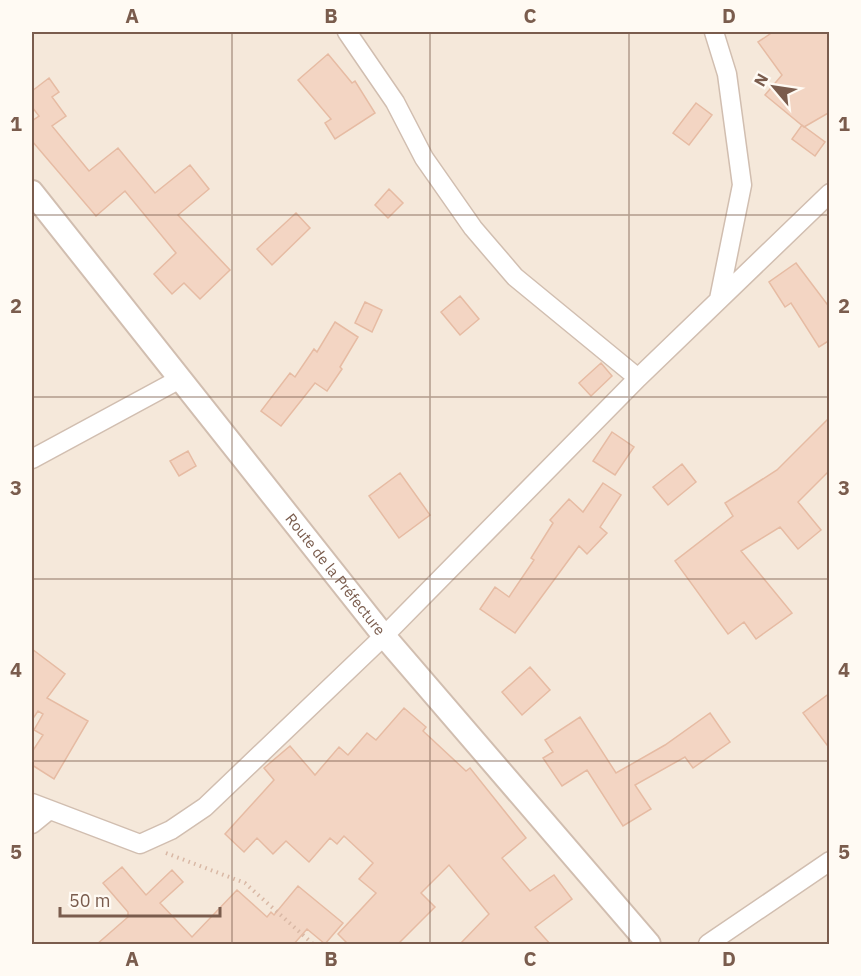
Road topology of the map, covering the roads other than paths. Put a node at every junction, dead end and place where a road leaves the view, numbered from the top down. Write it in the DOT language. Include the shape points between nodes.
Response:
graph roads {
  1 [pos="347,32"];
  2 [pos="714,32"];
  3 [pos="32,192"];
  4 [pos="830,193"];
  5 [pos="719,299"];
  6 [pos="638,378"];
  7 [pos="178,380"];
  8 [pos="32,459"];
  9 [pos="384,636"];
  10 [pos="40,807"];
  11 [pos="32,824"];
  12 [pos="830,861"];
  13 [pos="650,945"];
  14 [pos="708,945"];
  1 -- 6 [label="street" via="395,102 424,158 473,228 515,277"];
  2 -- 5 [label="street" via="727,74 742,185"];
  3 -- 7 [label="street, Route de la Préfecture"];
  4 -- 5 [label="street"];
  5 -- 6 [label="street"];
  6 -- 9 [label="street"];
  7 -- 8 [label="street"];
  7 -- 9 [label="street, Route de la Préfecture"];
  9 -- 10 [label="street" via="205,807 171,830 140,844"];
  9 -- 13 [label="street, Route de la Préfecture"];
  10 -- 11 [label="street"];
  12 -- 14 [label="street"];
}
